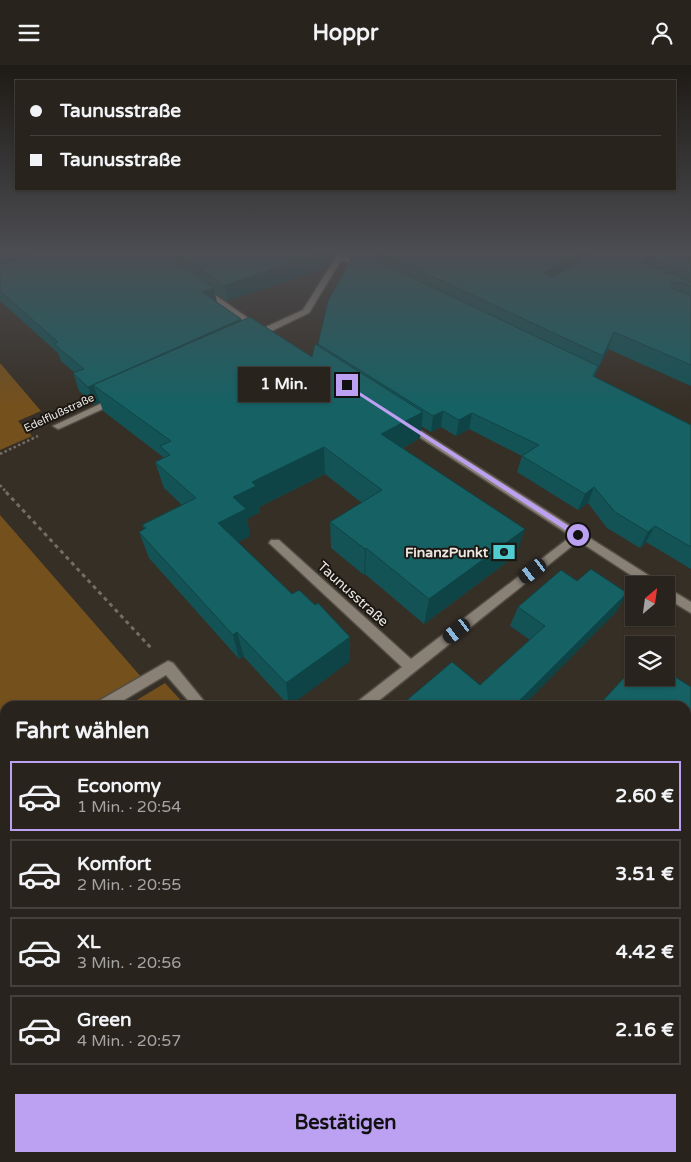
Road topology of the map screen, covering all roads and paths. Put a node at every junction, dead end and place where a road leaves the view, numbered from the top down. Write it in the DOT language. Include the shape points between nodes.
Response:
graph roads {
  1 [pos="220,302"];
  2 [pos="311,302"];
  3 [pos="268,334"];
  4 [pos="246,340"];
  5 [pos="121,397"];
  6 [pos="396,417"];
  7 [pos="58,426"];
  8 [pos="0,454"];
  9 [pos="0,485"];
  10 [pos="578,535"];
  11 [pos="274,543"];
  12 [pos="641,576"];
  13 [pos="675,598"];
  14 [pos="691,608"];
  15 [pos="168,667"];
  16 [pos="412,667"];
  17 [pos="110,701"];
  18 [pos="197,701"];
  19 [pos="368,701"];
  1 -- 3 [label="street"];
  2 -- 3 [label="street" via="306,311"];
  3 -- 4 [label="street"];
  5 -- 7 [label="street, Edelflußstraße"];
  6 -- 10 [label="street"];
  7 -- 8 [label="path, Edelflußstraße"];
  9 -- 15 [label="path"];
  10 -- 12 [label="street"];
  10 -- 16 [label="street"];
  11 -- 16 [label="street, Taunusstraße"];
  13 -- 14 [label="street"];
  15 -- 17 [label="street"];
  15 -- 18 [label="street"];
  16 -- 19 [label="street"];
}
